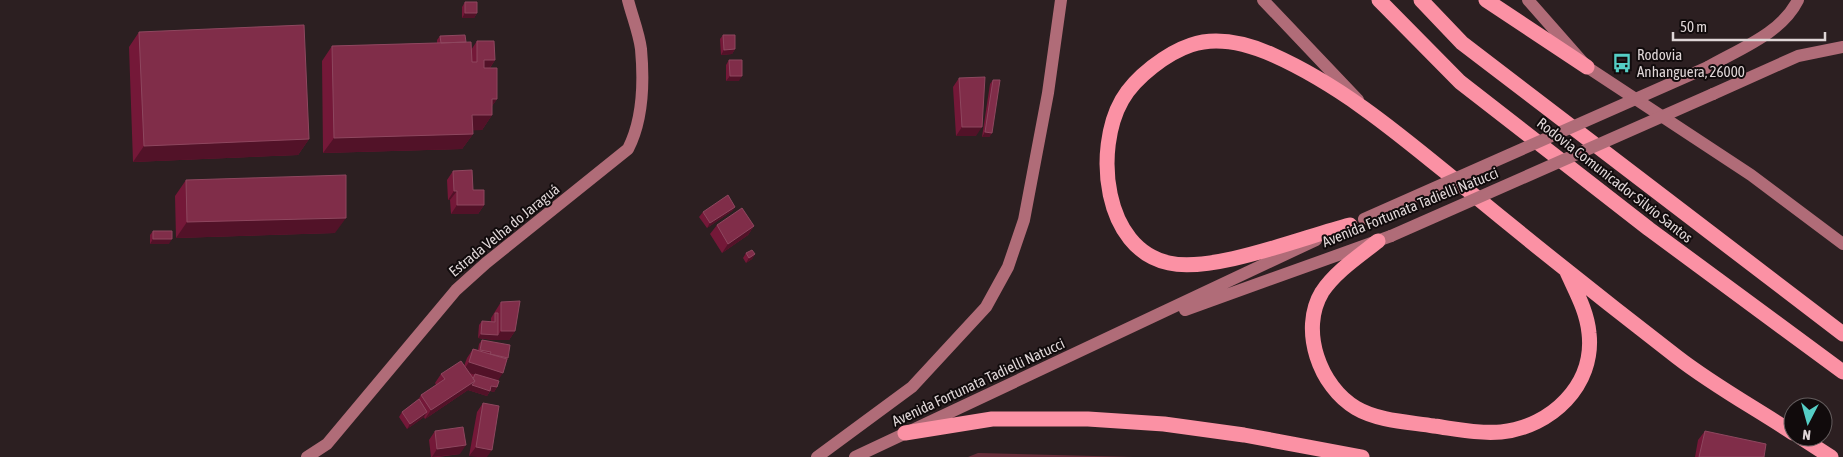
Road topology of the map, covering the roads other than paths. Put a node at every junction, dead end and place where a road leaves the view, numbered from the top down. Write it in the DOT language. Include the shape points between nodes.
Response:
graph roads {
  1 [pos="628,0"];
  2 [pos="1061,0"];
  3 [pos="1264,0"];
  4 [pos="1379,0"];
  5 [pos="1421,0"];
  6 [pos="1486,0"];
  7 [pos="1528,0"];
  8 [pos="1798,0"];
  9 [pos="1843,47"];
  10 [pos="1586,67"];
  11 [pos="1369,111"];
  12 [pos="1357,222"];
  13 [pos="1384,238"];
  14 [pos="1843,244"];
  15 [pos="1567,271"];
  16 [pos="1843,334"];
  17 [pos="1114,336"];
  18 [pos="1843,372"];
  19 [pos="1783,426"];
  20 [pos="906,433"];
  21 [pos="1816,447"];
  22 [pos="306,457"];
  23 [pos="817,457"];
  24 [pos="855,457"];
  25 [pos="1362,457"];
  26 [pos="1831,457"];
  1 -- 22 [label="main road, Estrada Velha do Jaraguá" via="641,49 641,114 628,150 456,290 327,444"];
  2 -- 23 [label="main road" via="1048,93 1024,220 1008,267 986,307 912,387"];
  3 -- 11 [label="main road"];
  4 -- 18 [label="highway, Rodovia Comunicador Silvio Santos" via="1460,82 1649,230"];
  5 -- 16 [label="highway, Rodovia Comunicador Silvio Santos" via="1469,48"];
  6 -- 10 [label="highway"];
  7 -- 10 [label="main road"];
  8 -- 12 [label="main road, Avenida Fortunata Tadielli Natucci, bridge" via="1772,30 1708,67"];
  9 -- 13 [label="main road, Avenida Fortunata Tadielli Natucci, bridge" via="1798,56"];
  10 -- 14 [label="main road" via="1751,175"];
  11 -- 12 [label="highway" via="1273,55 1241,43 1220,40 1195,43 1167,54 1148,70 1122,100 1111,132 1107,171 1110,201 1126,234 1140,249 1166,263 1189,265 1232,259"];
  11 -- 15 [label="highway"];
  12 -- 17 [label="main road, Avenida Fortunata Tadielli Natucci"];
  13 -- 15 [label="highway" via="1333,279 1321,294 1313,334 1322,372 1342,397 1357,408 1393,420 1481,433 1503,432 1528,426 1554,412 1573,394 1584,374 1589,353 1584,311"];
  13 -- 17 [label="main road, Avenida Fortunata Tadielli Natucci"];
  15 -- 19 [label="highway" via="1682,360"];
  17 -- 20 [label="main road, Avenida Fortunata Tadielli Natucci"];
  20 -- 24 [label="main road, Avenida Fortunata Tadielli Natucci"];
  20 -- 25 [label="highway" via="992,419 1088,419 1182,426"];
  21 -- 26 [label="highway"];
}
